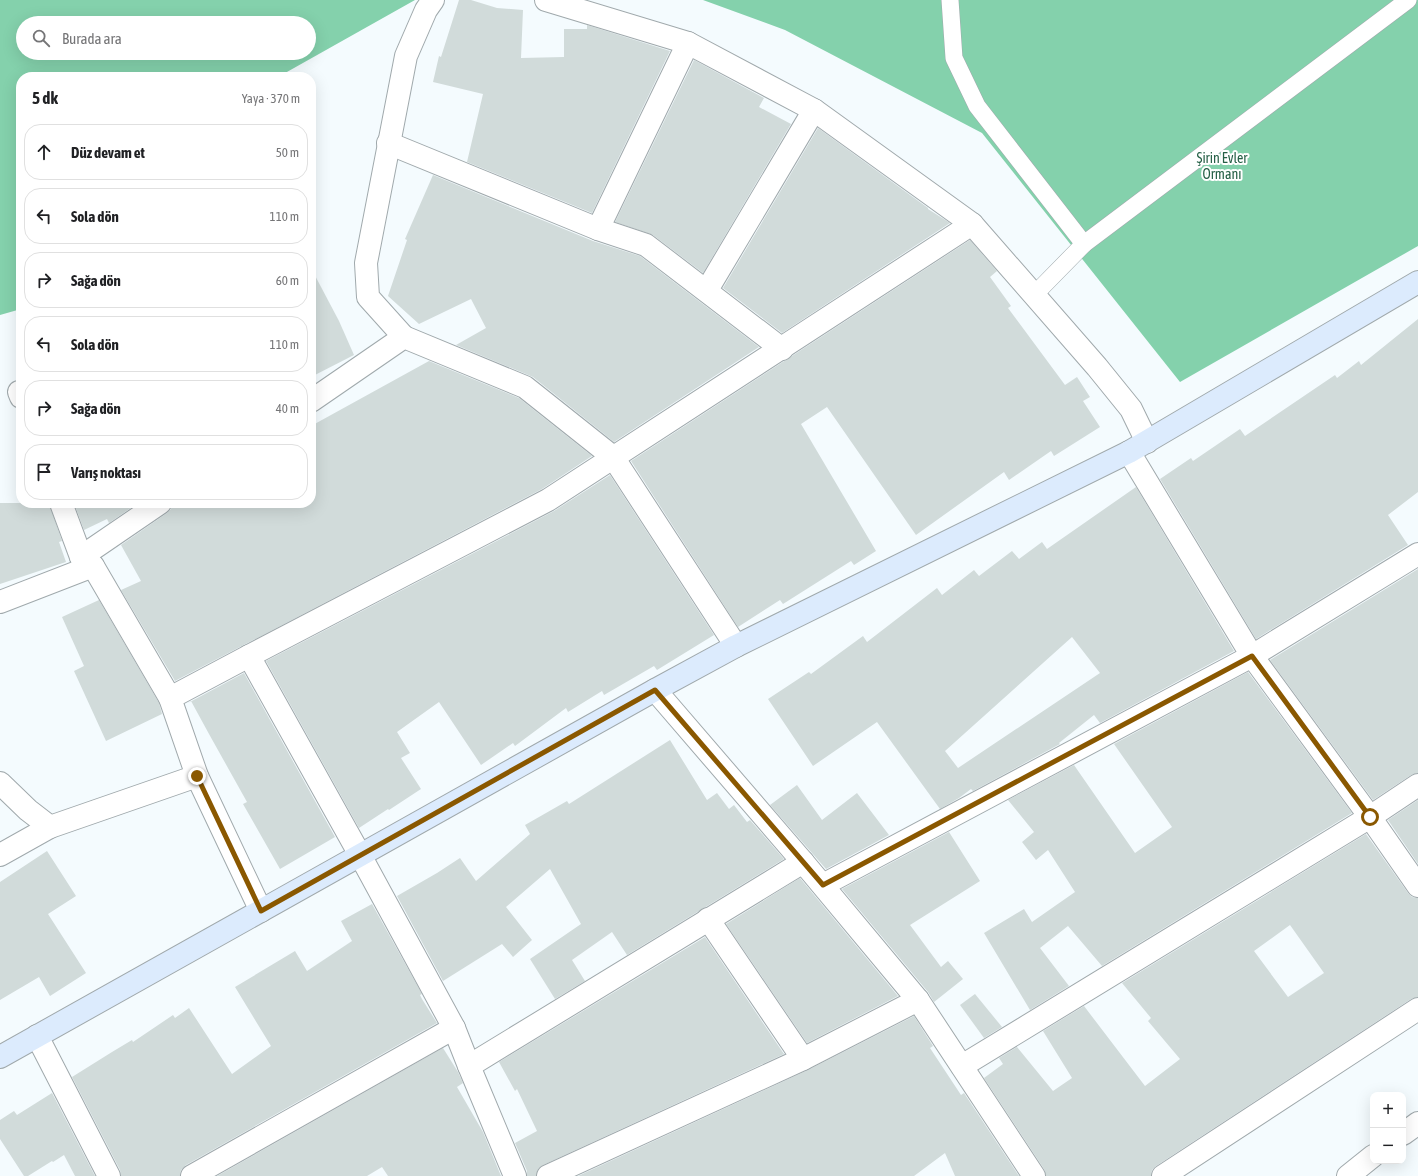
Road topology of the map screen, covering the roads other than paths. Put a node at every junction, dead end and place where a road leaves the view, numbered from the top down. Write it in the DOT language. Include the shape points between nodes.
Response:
graph roads {
  1 [pos="433,0"];
  2 [pos="546,0"];
  3 [pos="950,0"];
  4 [pos="1408,0"];
  5 [pos="688,43"];
  6 [pos="814,110"];
  7 [pos="388,143"];
  8 [pos="972,224"];
  9 [pos="598,229"];
  10 [pos="1084,244"];
  11 [pos="1418,282"];
  12 [pos="707,290"];
  13 [pos="1034,295"];
  14 [pos="404,338"];
  15 [pos="782,349"];
  16 [pos="316,398"];
  17 [pos="1138,447"];
  18 [pos="613,457"];
  19 [pos="63,508"];
  20 [pos="154,508"];
  21 [pos="1418,554"];
  22 [pos="87,561"];
  23 [pos="0,602"];
  24 [pos="736,646"];
  25 [pos="249,656"];
  26 [pos="1252,656"];
  27 [pos="655,690"];
  28 [pos="170,698"];
  29 [pos="197,776"];
  30 [pos="0,783"];
  31 [pos="1418,785"];
  32 [pos="1370,817"];
  33 [pos="50,827"];
  34 [pos="0,855"];
  35 [pos="360,855"];
  36 [pos="803,862"];
  37 [pos="1416,880"];
  38 [pos="823,885"];
  39 [pos="261,911"];
  40 [pos="708,919"];
  41 [pos="918,1000"];
  42 [pos="1418,1009"];
  43 [pos="454,1028"];
  44 [pos="37,1036"];
  45 [pos="0,1057"];
  46 [pos="803,1059"];
  47 [pos="468,1066"];
  48 [pos="962,1066"];
  49 [pos="1418,1123"];
  50 [pos="1406,1132"];
  51 [pos="1370,1158"];
  52 [pos="109,1176"];
  53 [pos="192,1176"];
  54 [pos="515,1176"];
  55 [pos="548,1176"];
  56 [pos="1034,1176"];
  57 [pos="1163,1176"];
  58 [pos="1348,1176"];
  1 -- 7 [label="street" via="406,56"];
  2 -- 5 [label="street"];
  3 -- 10 [label="lane" via="954,58 977,106"];
  4 -- 10 [label="lane"];
  5 -- 6 [label="street"];
  5 -- 9 [label="street"];
  6 -- 8 [label="street"];
  6 -- 12 [label="street"];
  7 -- 9 [label="street"];
  7 -- 14 [label="street" via="366,263 368,297"];
  8 -- 13 [label="street"];
  8 -- 15 [label="street"];
  9 -- 12 [label="street" via="646,245"];
  10 -- 13 [label="lane"];
  11 -- 17 [label="street"];
  12 -- 15 [label="street"];
  13 -- 17 [label="street" via="1131,409"];
  14 -- 16 [label="street"];
  14 -- 18 [label="street" via="525,387"];
  15 -- 18 [label="street"];
  17 -- 24 [label="street"];
  17 -- 26 [label="street"];
  18 -- 24 [label="street"];
  18 -- 25 [label="street" via="548,500"];
  19 -- 22 [label="street"];
  20 -- 22 [label="street"];
  21 -- 26 [label="street"];
  22 -- 23 [label="street"];
  22 -- 28 [label="street"];
  24 -- 27 [label="street"];
  25 -- 28 [label="street"];
  25 -- 35 [label="street"];
  26 -- 32 [label="street"];
  26 -- 38 [label="street"];
  27 -- 35 [label="street"];
  27 -- 36 [label="street"];
  28 -- 29 [label="street"];
  29 -- 33 [label="street"];
  29 -- 39 [label="street"];
  30 -- 33 [label="street"];
  31 -- 32 [label="street"];
  32 -- 37 [label="street"];
  32 -- 48 [label="street"];
  33 -- 34 [label="street"];
  35 -- 39 [label="street"];
  35 -- 43 [label="street"];
  36 -- 38 [label="street"];
  36 -- 40 [label="street"];
  38 -- 41 [label="street"];
  39 -- 44 [label="street"];
  40 -- 46 [label="street"];
  40 -- 47 [label="street"];
  41 -- 46 [label="street"];
  41 -- 48 [label="street"];
  42 -- 57 [label="street"];
  43 -- 47 [label="street"];
  43 -- 53 [label="street"];
  44 -- 45 [label="street"];
  44 -- 52 [label="street"];
  46 -- 55 [label="street"];
  47 -- 54 [label="street"];
  48 -- 56 [label="street"];
  49 -- 50 [label="street"];
  51 -- 58 [label="street"];
}
